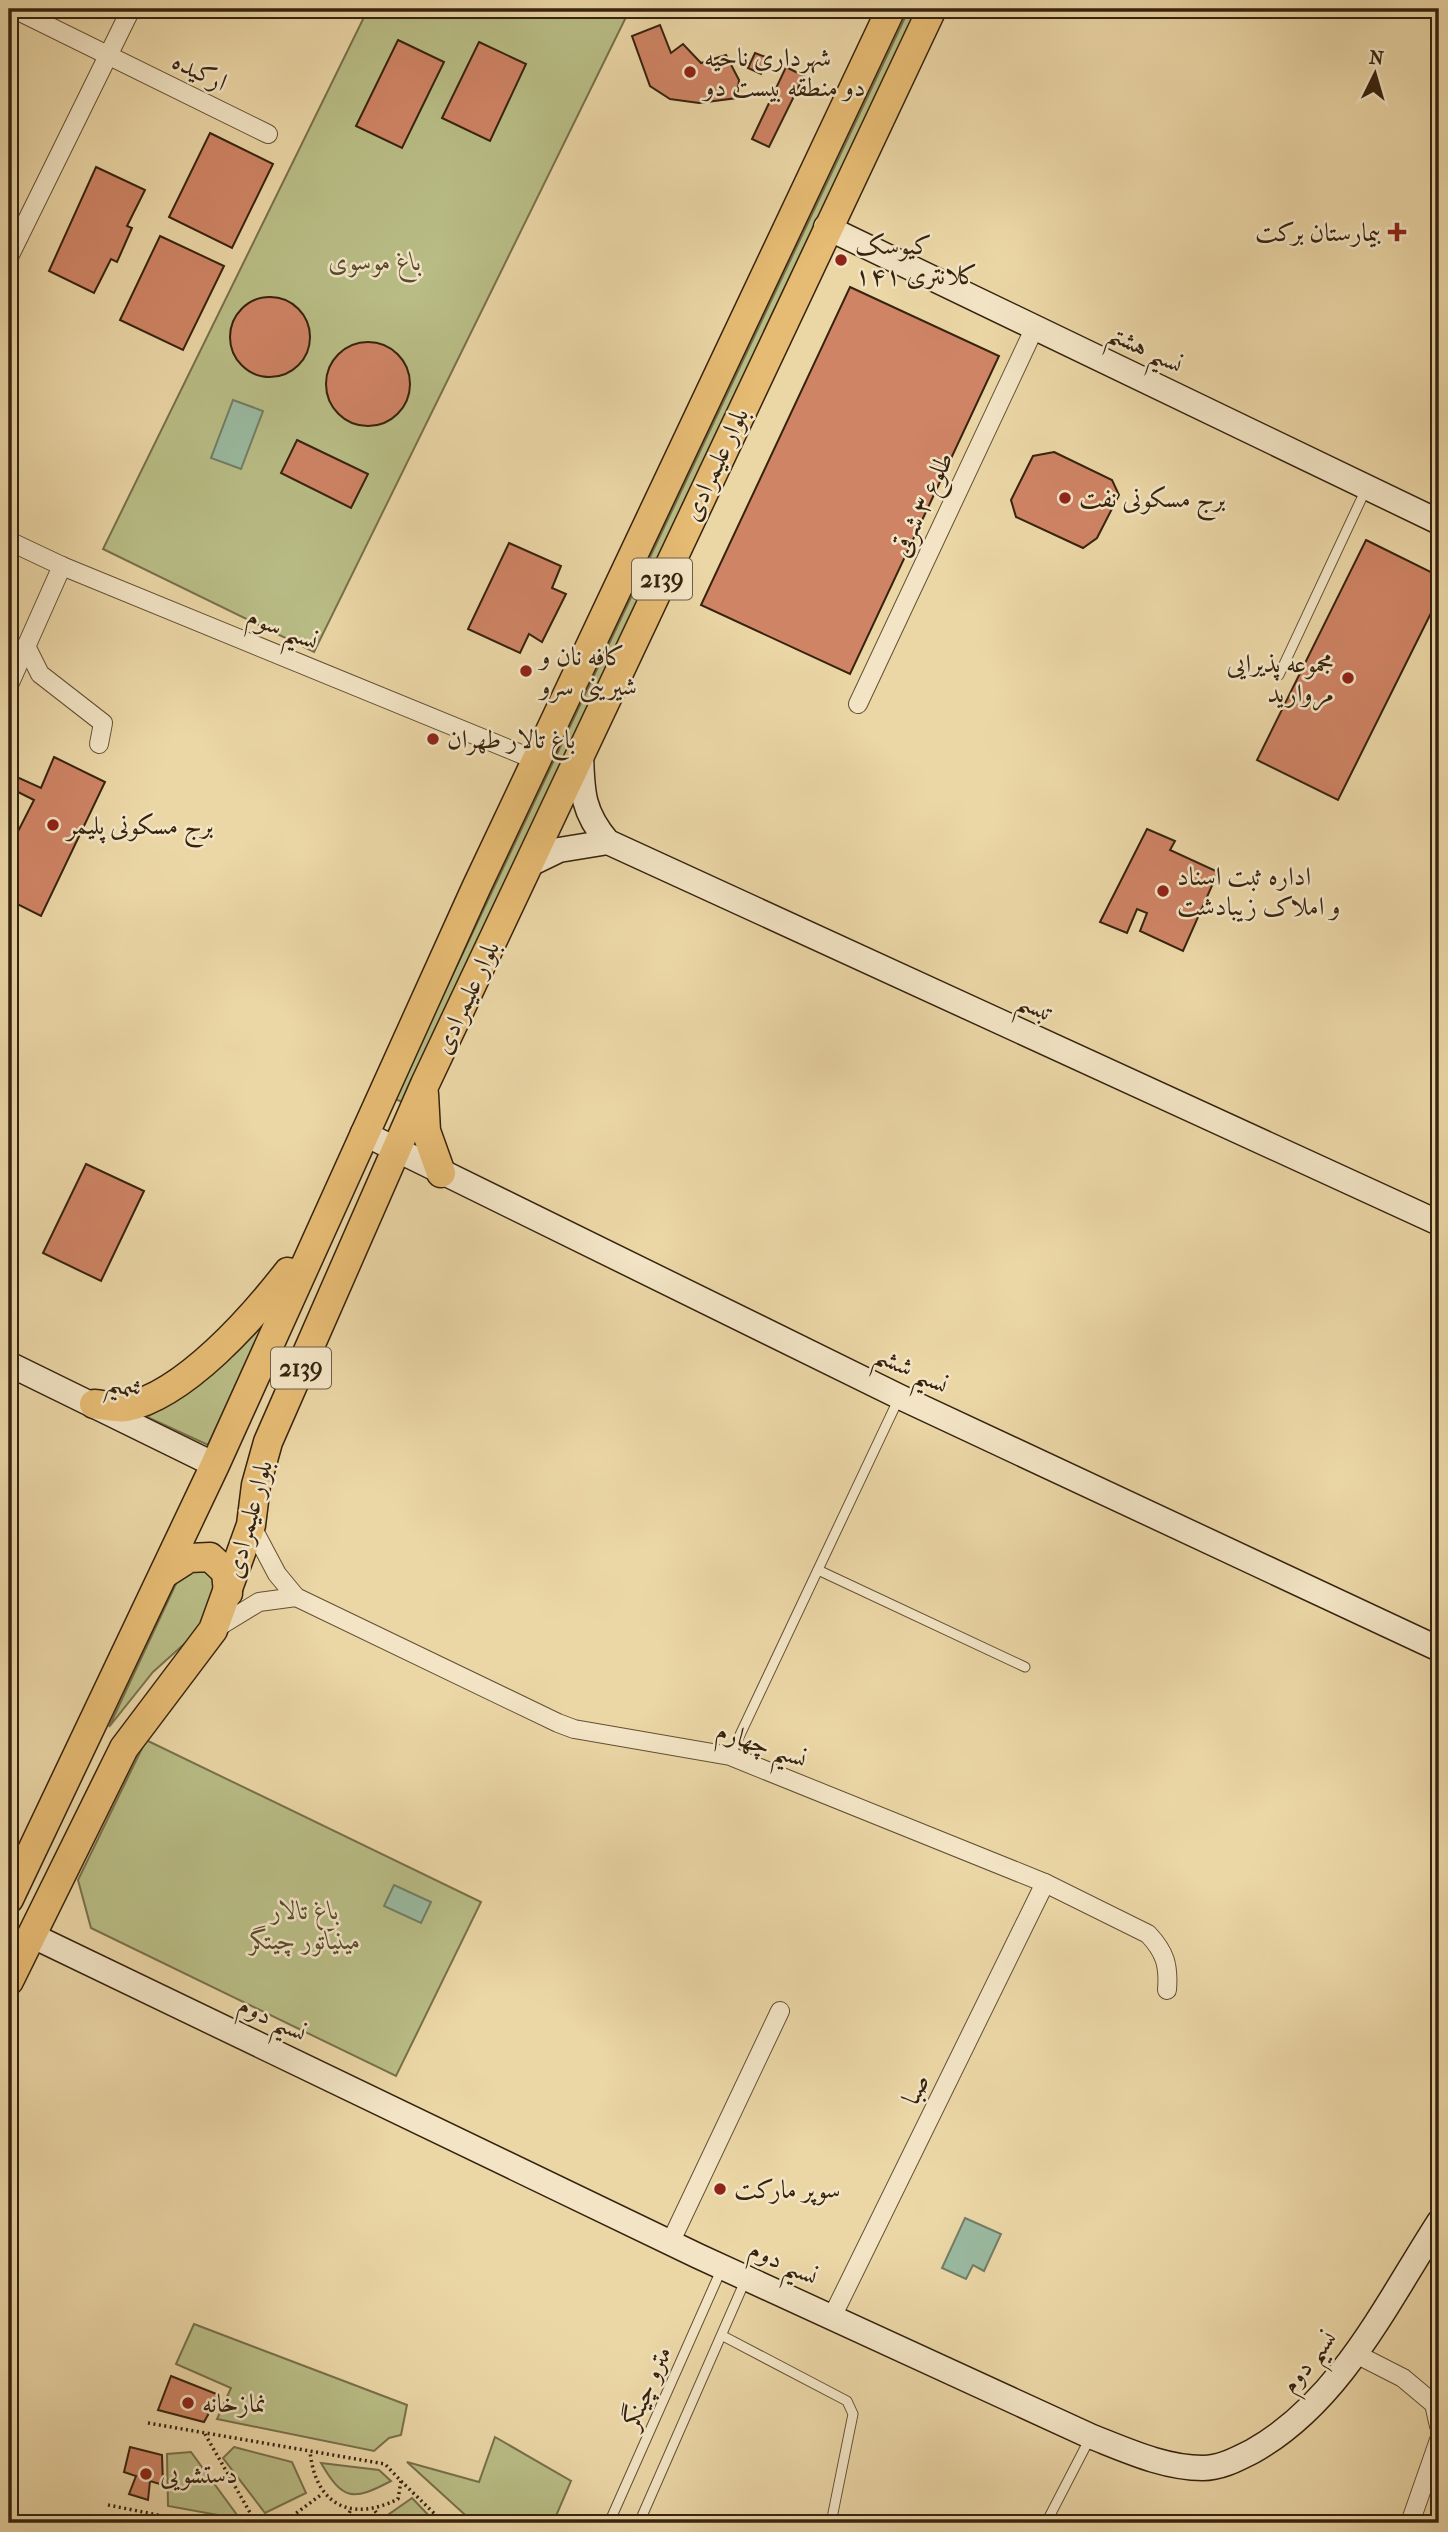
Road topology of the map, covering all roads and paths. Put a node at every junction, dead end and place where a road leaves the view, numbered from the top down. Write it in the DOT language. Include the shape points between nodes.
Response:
graph roads {
  1 [pos="14,9"];
  2 [pos="131,9"];
  3 [pos="891,9"];
  4 [pos="932,9"];
  5 [pos="108,55"];
  6 [pos="268,134"];
  7 [pos="826,227"];
  8 [pos="9,257"];
  9 [pos="1035,327"];
  10 [pos="1367,488"];
  11 [pos="1439,522"];
  12 [pos="9,541"];
  13 [pos="62,566"];
  14 [pos="26,646"];
  15 [pos="1279,675"];
  16 [pos="9,685"];
  17 [pos="858,704"];
  18 [pos="99,744"];
  19 [pos="581,751"];
  20 [pos="538,761"];
  21 [pos="608,842"];
  22 [pos="528,865"];
  23 [pos="425,1084"];
  24 [pos="363,1133"];
  25 [pos="396,1150"];
  26 [pos="441,1172"];
  27 [pos="1439,1223"];
  28 [pos="316,1236"];
  29 [pos="9,1364"];
  30 [pos="900,1397"];
  31 [pos="94,1404"];
  32 [pos="215,1465"];
  33 [pos="251,1525"];
  34 [pos="818,1570"];
  35 [pos="164,1574"];
  36 [pos="228,1593"];
  37 [pos="296,1597"];
  38 [pos="213,1630"];
  39 [pos="1439,1649"];
  40 [pos="1025,1667"];
  41 [pos="730,1756"];
  42 [pos="1045,1883"];
  43 [pos="9,1899"];
  44 [pos="31,1935"];
  45 [pos="9,1981"];
  46 [pos="1167,1990"];
  47 [pos="780,2011"];
  48 [pos="1439,2222"];
  49 [pos="671,2241"];
  50 [pos="722,2267"];
  51 [pos="747,2277"];
  52 [pos="832,2317"];
  53 [pos="723,2336"];
  54 [pos="1354,2353"];
  55 [pos="148,2423"];
  56 [pos="1439,2426"];
  57 [pos="205,2433"];
  58 [pos="1090,2436"];
  59 [pos="1439,2440"];
  60 [pos="310,2451"];
  61 [pos="401,2481"];
  62 [pos="322,2494"];
  63 [pos="108,2505"];
  64 [pos="351,2509"];
  65 [pos="375,2511"];
  66 [pos="198,2523"];
  67 [pos="256,2523"];
  68 [pos="282,2523"];
  69 [pos="345,2523"];
  70 [pos="384,2523"];
  71 [pos="444,2523"];
  72 [pos="609,2523"];
  73 [pos="639,2523"];
  74 [pos="831,2523"];
  75 [pos="1046,2523"];
  76 [pos="1410,2523"];
  1 -- 5 [label="street, ارکیده"];
  2 -- 5 [label="street"];
  3 -- 20 [label="main road, بلوار علیمرادی / 2139"];
  4 -- 7 [label="main road, بلوار علیمرادی / 2139"];
  5 -- 6 [label="street, ارکیده"];
  5 -- 8 [label="street"];
  7 -- 9 [label="street, نسیم هشتم"];
  7 -- 19 [label="main road, بلوار علیمرادی / 2139"];
  9 -- 10 [label="street, نسیم هشتم"];
  9 -- 17 [label="street, طلوع ۳ شرقی"];
  10 -- 11 [label="street, نسیم هشتم"];
  10 -- 15 [label="lane"];
  12 -- 13 [label="street, نسیم سوم"];
  13 -- 14 [label="street"];
  13 -- 20 [label="street, نسیم سوم"];
  14 -- 16 [label="street"];
  14 -- 18 [label="street" via="40,674 103,723"];
  19 -- 21 [label="street" via="584,803"];
  19 -- 22 [label="main road, بلوار علیمرادی / 2139"];
  20 -- 24 [label="main road, بلوار علیمرادی / 2139"];
  21 -- 22 [label="street" via="559,850"];
  21 -- 27 [label="street, تبسم"];
  22 -- 23 [label="main road, بلوار علیمرادی / 2139"];
  23 -- 25 [label="main road, بلوار علیمرادی / 2139"];
  23 -- 26 [label="main road" via="426,1130"];
  24 -- 25 [label="street, نسیم ششم"];
  24 -- 28 [label="main road, بلوار علیمرادی / 2139"];
  25 -- 26 [label="street, نسیم ششم"];
  25 -- 33 [label="main road, بلوار علیمرادی / 2139" via="268,1441"];
  26 -- 30 [label="street, نسیم ششم"];
  28 -- 31 [label="main road" via="259,1309 210,1358 154,1397 124,1408"];
  28 -- 32 [label="main road, بلوار علیمرادی / 2139"];
  29 -- 31 [label="street, شمیم"];
  30 -- 34 [label="lane"];
  30 -- 39 [label="street, نسیم ششم"];
  31 -- 32 [label="street, شمیم"];
  32 -- 35 [label="main road, بلوار علیمرادی"];
  33 -- 36 [label="main road, بلوار علیمرادی / 2139"];
  33 -- 37 [label="street, نسیم چهارم" via="277,1574"];
  34 -- 40 [label="lane"];
  34 -- 41 [label="lane"];
  35 -- 36 [label="main road" via="189,1558 210,1557 226,1573"];
  35 -- 43 [label="main road, بلوار علیمرادی"];
  36 -- 38 [label="main road, بلوار علیمرادی / 2139"];
  37 -- 38 [label="street" via="259,1602"];
  37 -- 41 [label="street, نسیم چهارم" via="574,1729"];
  38 -- 44 [label="main road, بلوار علیمرادی / 2139" via="124,1748"];
  41 -- 42 [label="street, نسیم چهارم"];
  42 -- 46 [label="street, نسیم چهارم" via="1148,1934 1169,1967"];
  42 -- 52 [label="street, صبا"];
  44 -- 45 [label="main road, بلوار علیمرادی / 2139"];
  44 -- 49 [label="street, نسیم دوم"];
  47 -- 49 [label="street"];
  48 -- 54 [label="street, نسیم دوم"];
  49 -- 50 [label="street, نسیم دوم"];
  50 -- 51 [label="street, نسیم دوم"];
  50 -- 72 [label="lane, مترو چینگر"];
  51 -- 52 [label="street, نسیم دوم"];
  51 -- 53 [label="lane, مترو چینگر"];
  52 -- 58 [label="street, نسیم دوم"];
  53 -- 73 [label="lane, مترو چینگر"];
  53 -- 74 [label="lane" via="847,2401 853,2414"];
  54 -- 56 [label="street" via="1403,2378 1434,2404"];
  54 -- 58 [label="street, نسیم دوم" via="1312,2409 1279,2436 1233,2462 1203,2468 1152,2460"];
  55 -- 57 [label="path"];
  57 -- 60 [label="path"];
  57 -- 67 [label="path"];
  58 -- 75 [label="lane"];
  59 -- 76 [label="street"];
  60 -- 61 [label="path" via="385,2465"];
  60 -- 62 [label="path"];
  61 -- 65 [label="path" via="398,2500"];
  61 -- 71 [label="path"];
  62 -- 64 [label="path"];
  62 -- 68 [label="path"];
  63 -- 66 [label="path"];
  64 -- 65 [label="path"];
  64 -- 69 [label="path"];
  65 -- 70 [label="path"];
}
